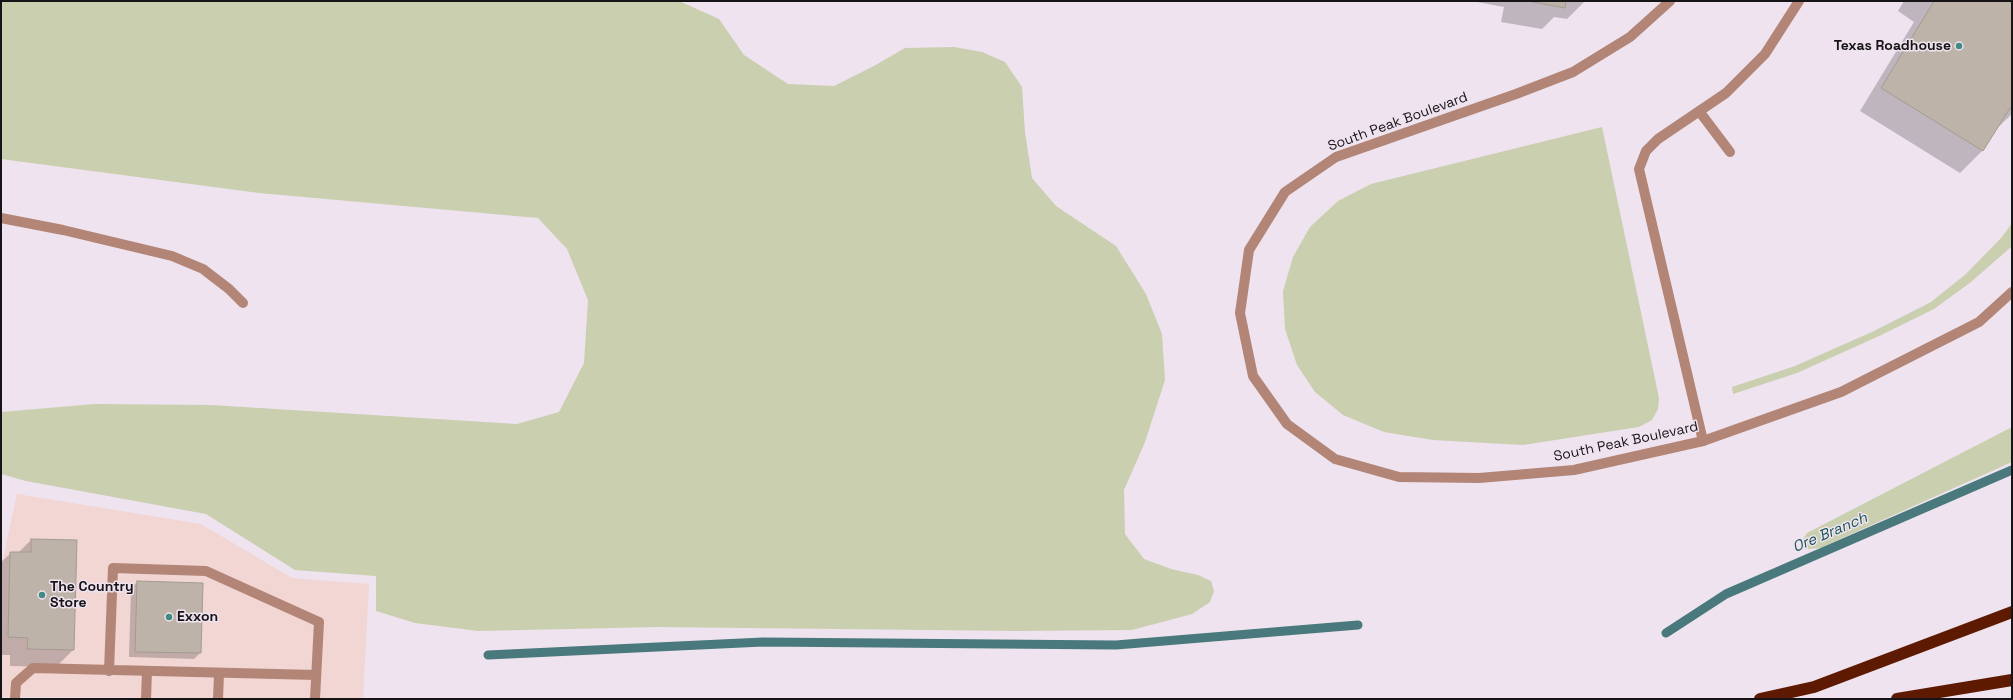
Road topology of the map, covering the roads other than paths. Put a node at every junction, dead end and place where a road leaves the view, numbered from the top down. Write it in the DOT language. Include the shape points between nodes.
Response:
graph roads {
  1 [pos="1670,1"];
  2 [pos="1799,1"];
  3 [pos="1698,112"];
  4 [pos="1730,152"];
  5 [pos="1,218"];
  6 [pos="2012,292"];
  7 [pos="244,303"];
  8 [pos="1703,441"];
  9 [pos="2012,612"];
  10 [pos="109,671"];
  11 [pos="147,671"];
  12 [pos="219,673"];
  13 [pos="316,675"];
  14 [pos="2012,680"];
  15 [pos="15,699"];
  16 [pos="146,699"];
  17 [pos="218,699"];
  18 [pos="315,699"];
  19 [pos="1760,699"];
  20 [pos="1897,699"];
  1 -- 8 [label="street, South Peak Boulevard" via="1630,37 1573,72 1336,157 1285,192 1249,250 1240,313 1253,376 1287,424 1336,458 1399,477 1479,478 1574,470"];
  2 -- 3 [label="street" via="1765,54 1726,93"];
  3 -- 4 [label="street"];
  3 -- 8 [label="street" via="1658,139 1646,151 1639,170"];
  5 -- 7 [label="street" via="172,256 203,269"];
  6 -- 8 [label="street, South Peak Boulevard" via="1979,322 1841,392"];
  9 -- 19 [label="highway" via="1814,687"];
  10 -- 11 [label="street"];
  10 -- 13 [label="street" via="113,568 206,571 319,622"];
  10 -- 15 [label="street" via="33,668 16,683"];
  11 -- 12 [label="street"];
  11 -- 16 [label="street"];
  12 -- 13 [label="street"];
  12 -- 17 [label="street"];
  13 -- 18 [label="street"];
  14 -- 20 [label="highway"];
}
